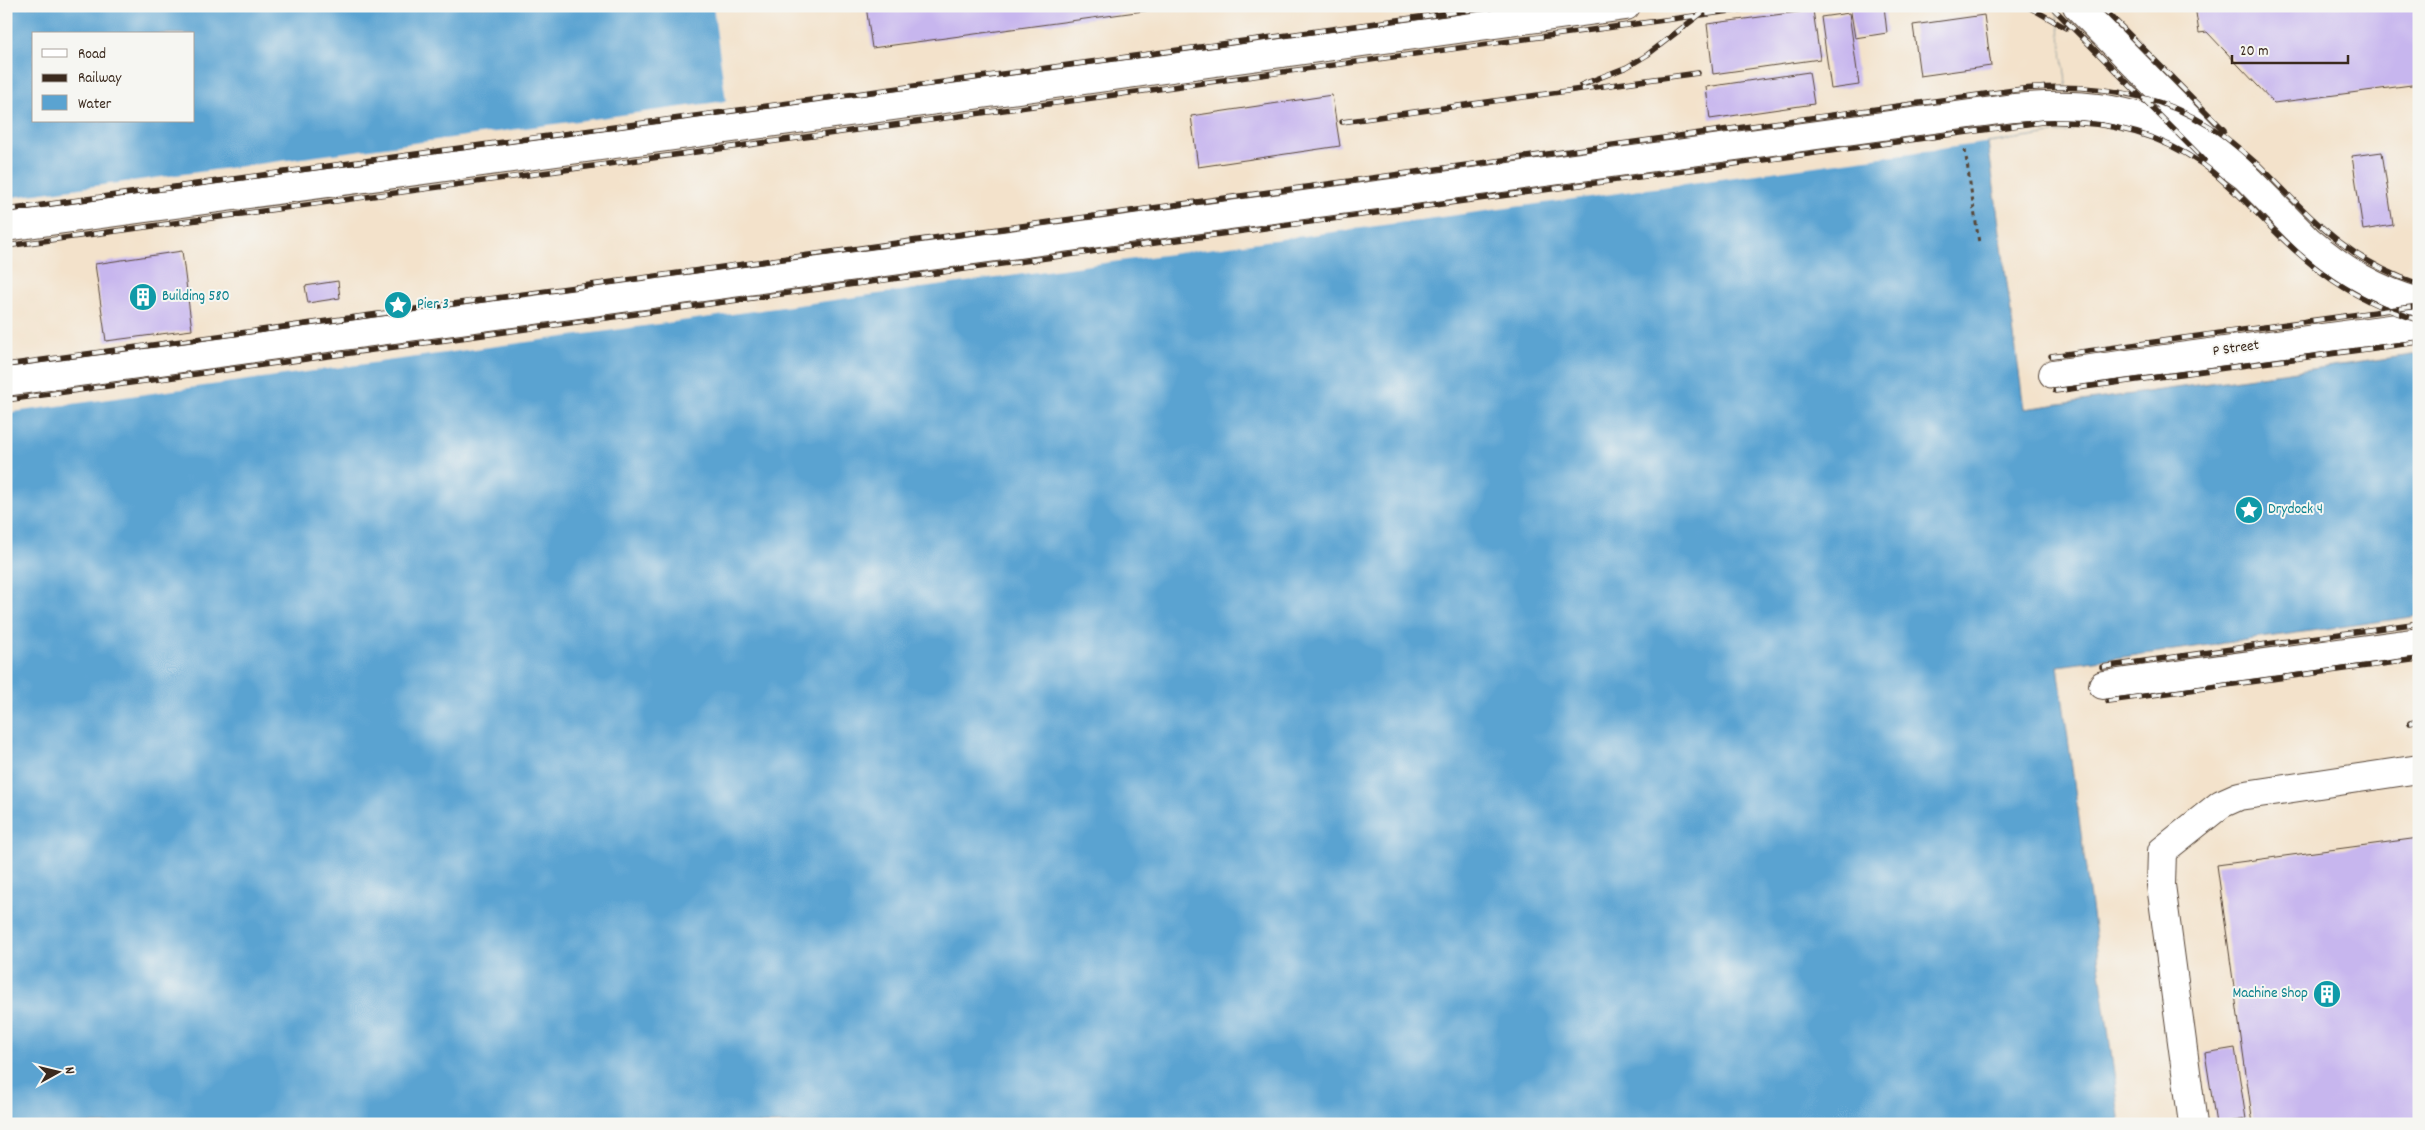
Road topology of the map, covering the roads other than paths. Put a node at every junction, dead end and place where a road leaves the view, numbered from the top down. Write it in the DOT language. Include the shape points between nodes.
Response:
graph roads {
  1 [pos="1626,6"];
  2 [pos="2066,6"];
  3 [pos="2077,6"];
  4 [pos="2097,27"];
  5 [pos="2246,177"];
  6 [pos="6,227"];
  7 [pos="2419,302"];
  8 [pos="2419,325"];
  9 [pos="2053,374"];
  10 [pos="6,382"];
  11 [pos="2419,642"];
  12 [pos="2103,685"];
  13 [pos="2419,769"];
  14 [pos="2194,1124"];
  1 -- 6 [label="lane"];
  2 -- 4 [label="lane"];
  3 -- 4 [label="lane"];
  4 -- 5 [label="lane"];
  5 -- 7 [label="lane" via="2309,241 2343,269 2386,292"];
  5 -- 10 [label="lane" via="2198,144 2145,117 2074,105 2014,108"];
  8 -- 9 [label="lane, P Street"];
  11 -- 12 [label="lane"];
  13 -- 14 [label="lane" via="2239,796 2221,804 2162,851 2161,885"];
}
